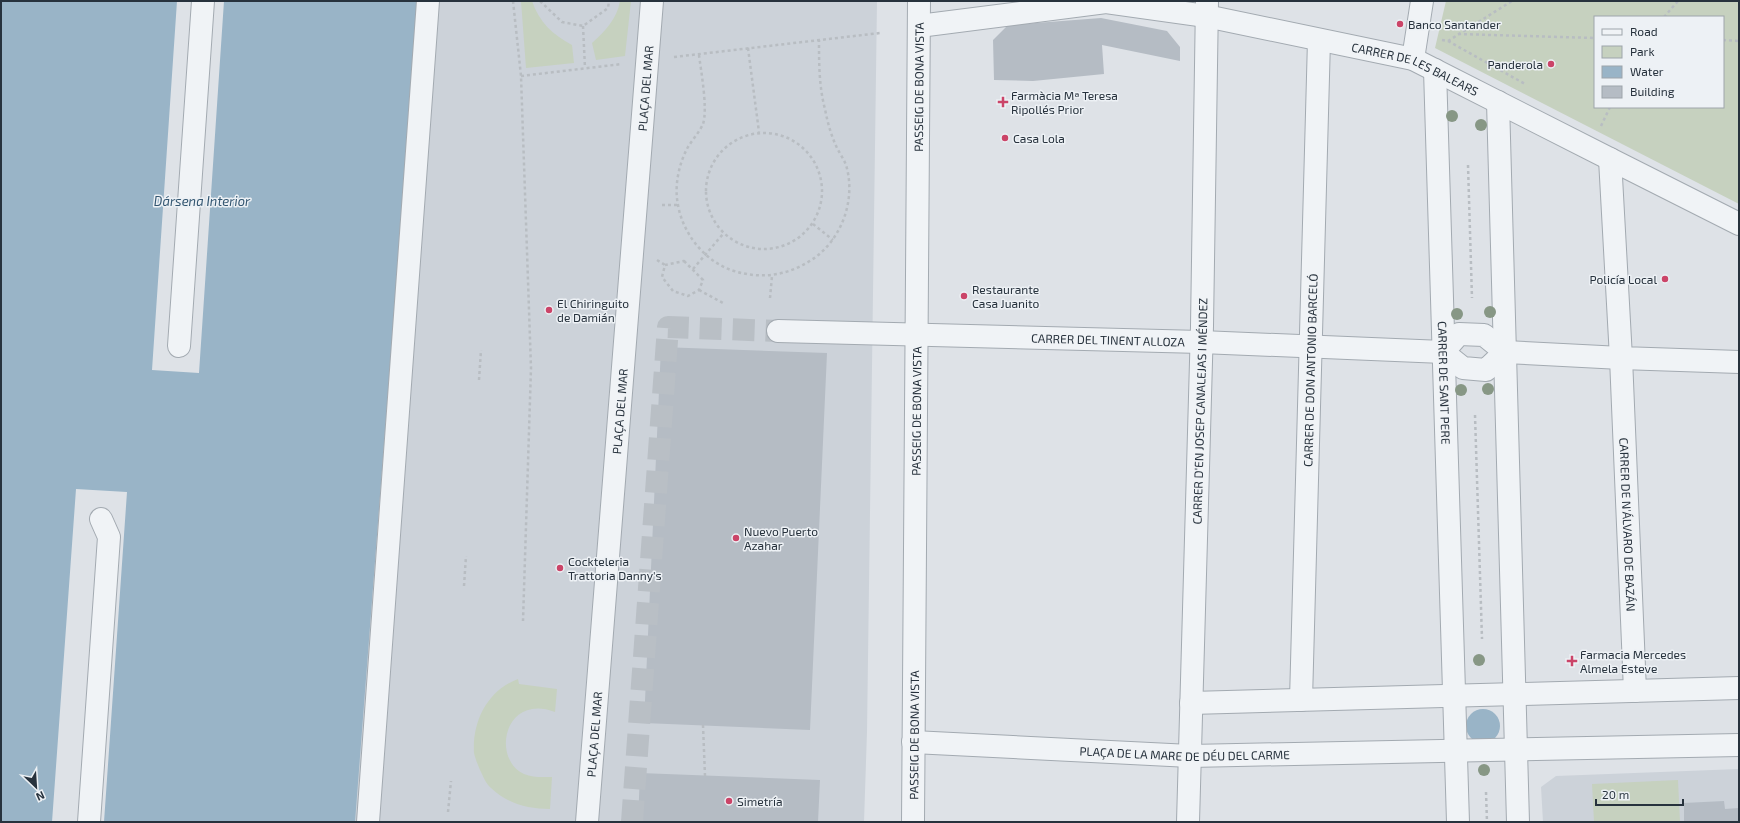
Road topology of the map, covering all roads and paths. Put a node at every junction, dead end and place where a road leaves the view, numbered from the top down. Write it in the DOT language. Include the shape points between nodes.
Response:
graph roads {
  1 [pos="203,1"];
  2 [pos="428,1"];
  3 [pos="513,1"];
  4 [pos="540,1"];
  5 [pos="609,1"];
  6 [pos="652,1"];
  7 [pos="919,1"];
  8 [pos="1422,1"];
  9 [pos="1512,1"];
  10 [pos="1678,1"];
  11 [pos="1207,8"];
  12 [pos="1665,16"];
  13 [pos="583,26"];
  14 [pos="918,26"];
  15 [pos="880,33"];
  16 [pos="1417,34"];
  17 [pos="1458,34"];
  18 [pos="1594,38"];
  19 [pos="819,40"];
  20 [pos="1319,40"];
  21 [pos="1724,40"];
  22 [pos="1739,41"];
  23 [pos="748,48"];
  24 [pos="700,54"];
  25 [pos="1412,59"];
  26 [pos="647,61"];
  27 [pos="585,68"];
  28 [pos="1435,70"];
  29 [pos="521,76"];
  30 [pos="1498,102"];
  31 [pos="759,132"];
  32 [pos="1610,159"];
  33 [pos="1468,165"];
  34 [pos="813,224"];
  35 [pos="1739,224"];
  36 [pos="724,234"];
  37 [pos="833,240"];
  38 [pos="705,254"];
  39 [pos="693,269"];
  40 [pos="772,276"];
  41 [pos="700,290"];
  42 [pos="770,298"];
  43 [pos="1472,298"];
  44 [pos="723,303"];
  45 [pos="778,331"];
  46 [pos="916,335"];
  47 [pos="1201,342"];
  48 [pos="179,346"];
  49 [pos="1311,347"];
  50 [pos="481,350"];
  51 [pos="1443,352"];
  52 [pos="1505,352"];
  53 [pos="1621,358"];
  54 [pos="1739,362"];
  55 [pos="479,380"];
  56 [pos="1475,415"];
  57 [pos="101,519"];
  58 [pos="466,556"];
  59 [pos="464,586"];
  60 [pos="523,621"];
  61 [pos="1482,639"];
  62 [pos="1739,688"];
  63 [pos="1634,691"];
  64 [pos="1514,694"];
  65 [pos="1454,696"];
  66 [pos="1301,700"];
  67 [pos="1192,703"];
  68 [pos="703,725"];
  69 [pos="913,742"];
  70 [pos="1739,745"];
  71 [pos="1516,749"];
  72 [pos="1456,751"];
  73 [pos="1190,756"];
  74 [pos="705,776"];
  75 [pos="450,781"];
  76 [pos="1486,792"];
  77 [pos="448,812"];
  78 [pos="89,822"];
  79 [pos="368,822"];
  80 [pos="587,822"];
  81 [pos="913,822"];
  82 [pos="1188,822"];
  83 [pos="1458,822"];
  84 [pos="1487,822"];
  85 [pos="1518,822"];
  1 -- 48 [label="street"];
  2 -- 79 [label="street"];
  3 -- 29 [label="path"];
  4 -- 13 [label="path" via="562,22"];
  5 -- 13 [label="path" via="608,8"];
  6 -- 26 [label="street, PLAÇA DEL MAR"];
  7 -- 14 [label="street, PASSEIG DE BONA VISTA"];
  8 -- 16 [label="street"];
  9 -- 17 [label="path"];
  10 -- 12 [label="path"];
  11 -- 14 [label="street, CARRER DE LES BALEARS" via="1106,2"];
  11 -- 20 [label="street, CARRER DE LES BALEARS"];
  11 -- 47 [label="street, CARRER D'EN JOSEP CANALEJAS I MÉNDEZ"];
  13 -- 27 [label="path"];
  14 -- 46 [label="street, PASSEIG DE BONA VISTA"];
  15 -- 19 [label="path"];
  16 -- 17 [label="path" via="1448,41"];
  16 -- 25 [label="street"];
  17 -- 18 [label="path"];
  19 -- 23 [label="path"];
  19 -- 37 [label="path" via="819,69 824,107 834,142 846,166 849,192 845,217"];
  20 -- 25 [label="street, CARRER DE LES BALEARS"];
  20 -- 49 [label="street, CARRER DE DON ANTONIO BARCELÓ"];
  21 -- 22 [label="path"];
  23 -- 24 [label="path"];
  23 -- 31 [label="path"];
  24 -- 26 [label="path"];
  24 -- 38 [label="path" via="704,93 703,124 687,148 678,176 677,204 687,232"];
  25 -- 28 [label="street, CARRER DE LES BALEARS"];
  26 -- 27 [label="path"];
  26 -- 80 [label="street, PLAÇA DEL MAR"];
  27 -- 29 [label="path"];
  28 -- 30 [label="street, CARRER DE LES BALEARS"];
  28 -- 51 [label="street, CARRER DE SANT PERE"];
  29 -- 60 [label="path" via="531,368"];
  30 -- 32 [label="street, CARRER DE LES BALEARS"];
  30 -- 52 [label="street"];
  31 -- 34 [label="path" via="785,135 796,142 807,150 821,173 823,199"];
  31 -- 36 [label="path" via="737,138 719,152 708,172 705,194 710,216"];
  32 -- 35 [label="street, CARRER DE LES BALEARS"];
  32 -- 53 [label="street, CARRER DE N'ÁLVARO DE BAZÁN"];
  33 -- 43 [label="path"];
  34 -- 36 [label="path" via="795,242 770,250 745,247"];
  34 -- 37 [label="path"];
  36 -- 38 [label="path"];
  37 -- 40 [label="path" via="816,258 801,267"];
  38 -- 39 [label="path"];
  38 -- 40 [label="path" via="725,268 748,275"];
  39 -- 41 [label="path" via="703,280"];
  39 -- 41 [label="path" via="684,261 665,265 662,277 673,291 688,296"];
  40 -- 42 [label="path"];
  41 -- 44 [label="path"];
  45 -- 46 [label="street, CARRER DEL TINENT ALLOZA"];
  46 -- 47 [label="street, CARRER DEL TINENT ALLOZA"];
  46 -- 69 [label="street, PASSEIG DE BONA VISTA"];
  47 -- 49 [label="street, CARRER DEL TINENT ALLOZA"];
  47 -- 67 [label="street, CARRER D'EN JOSEP CANALEJAS I MÉNDEZ"];
  49 -- 51 [label="street, CARRER DEL TINENT ALLOZA"];
  49 -- 66 [label="street, CARRER DE DON ANTONIO BARCELÓ"];
  50 -- 55 [label="path"];
  51 -- 52 [label="street" via="1462,368 1486,370"];
  51 -- 52 [label="street" via="1459,334 1484,336"];
  51 -- 65 [label="street, CARRER DE SANT PERE"];
  52 -- 53 [label="street"];
  52 -- 64 [label="street"];
  53 -- 54 [label="street"];
  53 -- 63 [label="street, CARRER DE N'ÁLVARO DE BAZÁN"];
  56 -- 61 [label="path"];
  57 -- 78 [label="street" via="110,537"];
  58 -- 59 [label="path"];
  62 -- 63 [label="street"];
  63 -- 64 [label="street"];
  64 -- 65 [label="street"];
  64 -- 71 [label="street"];
  65 -- 66 [label="street"];
  65 -- 72 [label="street"];
  66 -- 67 [label="street"];
  67 -- 73 [label="street, CARRER D'EN JOSEP CANALEJAS I MÉNDEZ"];
  68 -- 74 [label="path"];
  69 -- 73 [label="street, PLAÇA DE LA MARE DE DÉU DEL CARME"];
  69 -- 81 [label="street, PASSEIG DE BONA VISTA"];
  70 -- 71 [label="street, PLAÇA DE LA MARE DE DÉU DEL CARME"];
  71 -- 72 [label="street, PLAÇA DE LA MARE DE DÉU DEL CARME"];
  71 -- 85 [label="street"];
  72 -- 73 [label="street, PLAÇA DE LA MARE DE DÉU DEL CARME"];
  72 -- 83 [label="street"];
  73 -- 82 [label="street, CARRER D'EN JOSEP CANALEJAS I MÉNDEZ"];
  75 -- 77 [label="path"];
  76 -- 84 [label="path"];
}
